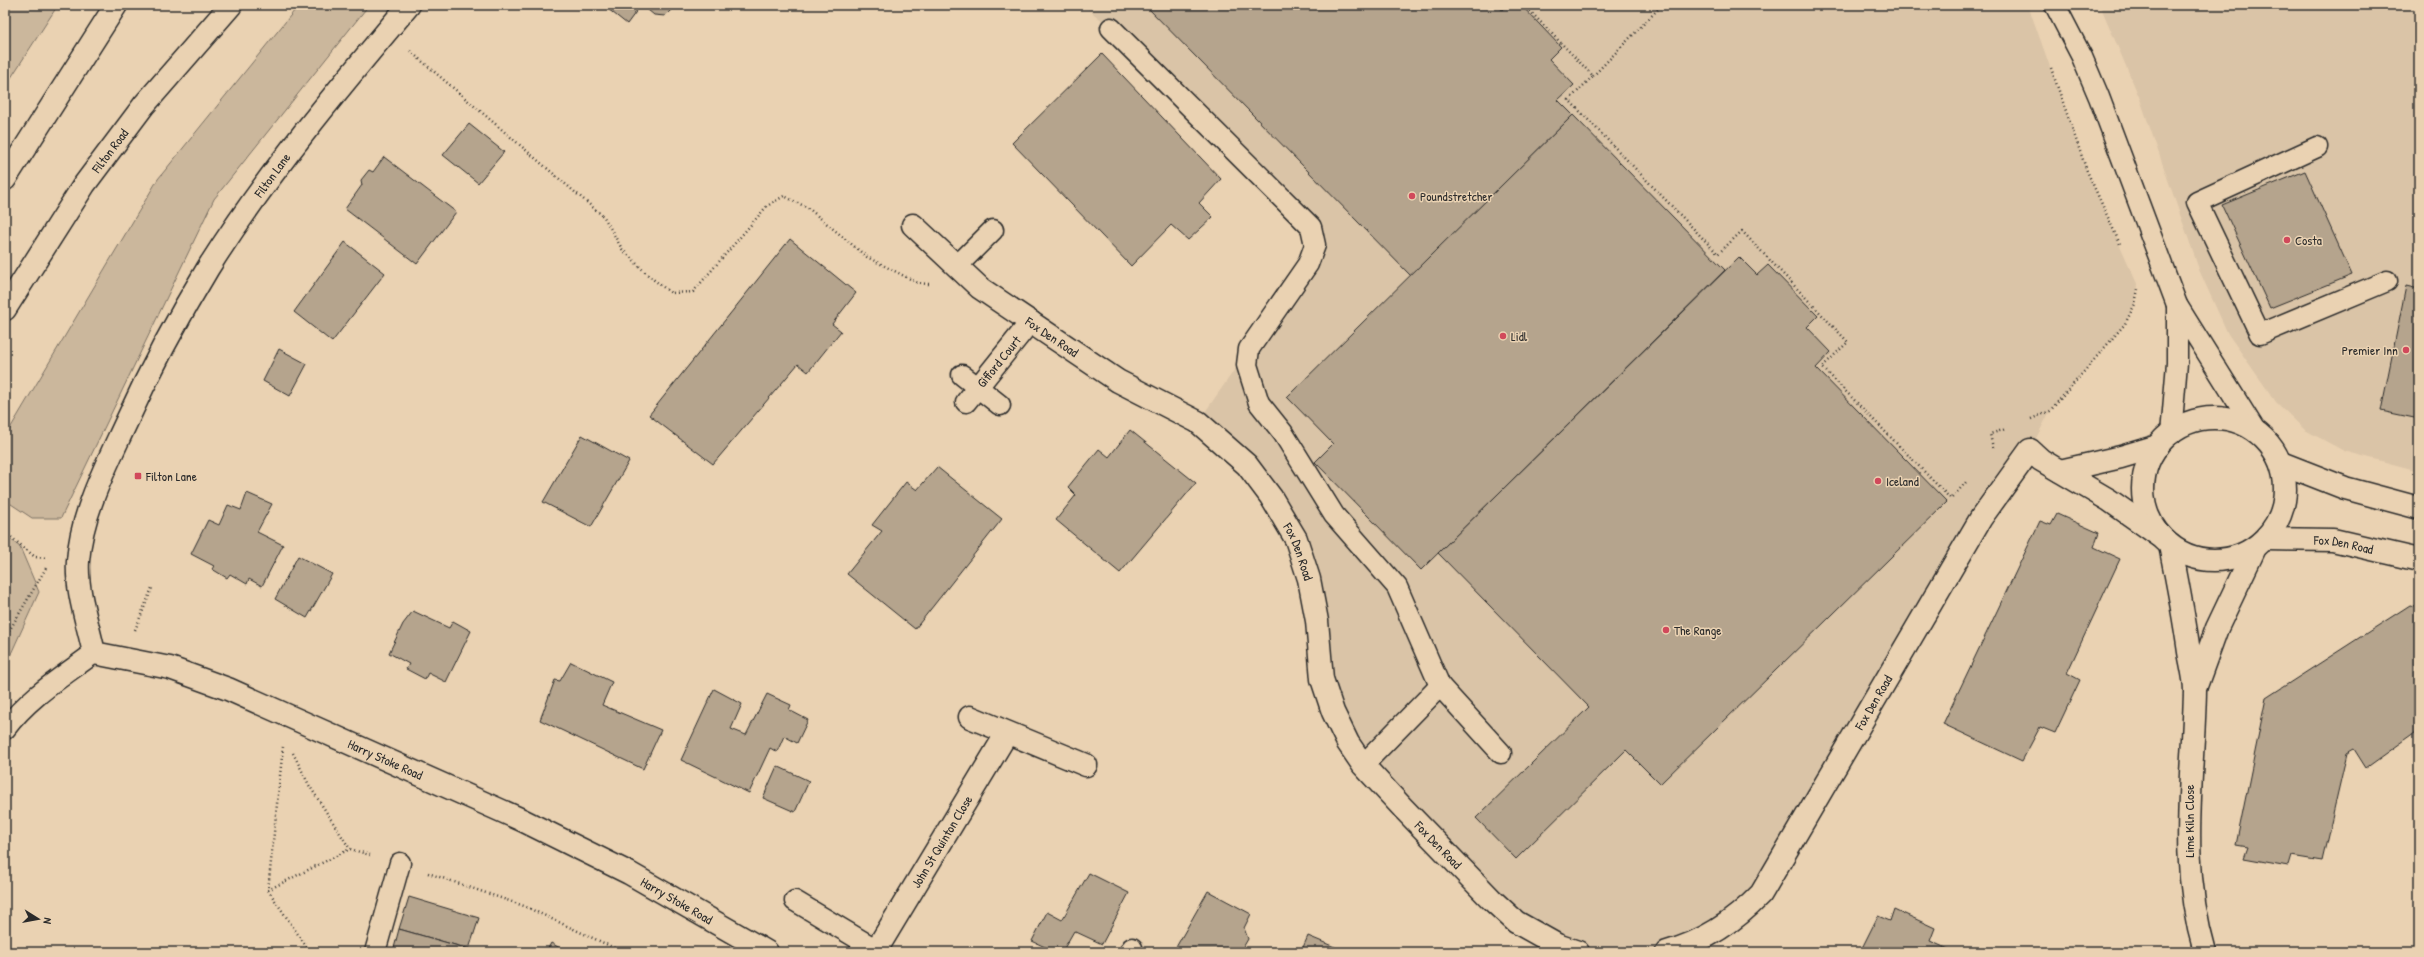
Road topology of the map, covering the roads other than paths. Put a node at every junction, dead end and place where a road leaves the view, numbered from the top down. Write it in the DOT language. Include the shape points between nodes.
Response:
graph roads {
  1 [pos="116,5"];
  2 [pos="231,5"];
  3 [pos="409,5"];
  4 [pos="2055,5"];
  5 [pos="1110,28"];
  6 [pos="2318,147"];
  7 [pos="5,179"];
  8 [pos="913,225"];
  9 [pos="993,230"];
  10 [pos="957,266"];
  11 [pos="2387,281"];
  12 [pos="2177,305"];
  13 [pos="5,309"];
  14 [pos="1031,321"];
  15 [pos="970,381"];
  16 [pos="966,402"];
  17 [pos="1000,405"];
  18 [pos="2255,430"];
  19 [pos="2164,440"];
  20 [pos="2281,463"];
  21 [pos="2060,471"];
  22 [pos="2419,508"];
  23 [pos="2165,540"];
  24 [pos="2260,543"];
  25 [pos="2419,560"];
  26 [pos="94,653"];
  27 [pos="1440,686"];
  28 [pos="2195,689"];
  29 [pos="970,717"];
  30 [pos="5,728"];
  31 [pos="1007,733"];
  32 [pos="1501,753"];
  33 [pos="1086,765"];
  34 [pos="1362,765"];
  35 [pos="400,863"];
  36 [pos="795,901"];
  37 [pos="876,951"];
  38 [pos="375,952"];
  39 [pos="768,952"];
  40 [pos="1578,952"];
  41 [pos="1667,952"];
  42 [pos="2204,952"];
  1 -- 7 [label="street"];
  2 -- 13 [label="street, Filton Road" via="144,105 84,185"];
  3 -- 26 [label="street, Filton Lane" via="312,121 248,207 168,336 141,389 98,487 80,541 80,588"];
  4 -- 12 [label="lane" via="2100,97"];
  5 -- 27 [label="lane" via="1311,226 1315,245 1308,264 1249,349 1247,365 1251,380 1259,403 1283,433 1334,515 1397,588"];
  6 -- 11 [label="lane" via="2197,202 2260,334"];
  8 -- 10 [label="street, Fox Den Road"];
  9 -- 10 [label="lane"];
  10 -- 14 [label="street, Fox Den Road" via="980,288"];
  12 -- 18 [label="lane"];
  12 -- 19 [label="lane" via="2177,363"];
  14 -- 15 [label="lane, Gifford Court"];
  14 -- 34 [label="street, Fox Den Road" via="1118,381 1198,422 1247,465 1271,497 1296,539 1309,580 1322,679 1333,712"];
  15 -- 16 [label="lane, Gifford Court"];
  15 -- 17 [label="lane"];
  18 -- 19 [label="street" via="2234,421 2214,418 2183,425"];
  18 -- 20 [label="street" via="2272,447"];
  19 -- 21 [label="street" via="2121,457"];
  19 -- 23 [label="street" via="2150,461 2143,486 2148,514"];
  20 -- 22 [label="street" via="2345,488"];
  20 -- 24 [label="street" via="2286,493 2283,508 2278,522"];
  21 -- 23 [label="street" via="2109,500"];
  21 -- 41 [label="street, Fox Den Road" via="2030,450 1981,518 1761,894 1736,917 1710,934 1694,943"];
  23 -- 24 [label="street" via="2180,552 2203,560 2224,560 2243,555"];
  23 -- 28 [label="street, Lime Kiln Close" via="2183,611"];
  24 -- 25 [label="street, Fox Den Road" via="2333,540"];
  24 -- 28 [label="street, Lime Kiln Close" via="2217,628"];
  26 -- 30 [label="lane" via="31,698"];
  26 -- 39 [label="street, Harry Stoke Road" via="170,668 196,676 522,820 629,873"];
  27 -- 32 [label="lane"];
  27 -- 34 [label="lane"];
  28 -- 42 [label="street, Lime Kiln Close" via="2188,851 2192,896"];
  29 -- 31 [label="street"];
  31 -- 33 [label="street"];
  31 -- 37 [label="street, John St Quinton Close"];
  34 -- 40 [label="street, Fox Den Road" via="1485,894 1516,922 1557,945"];
  35 -- 38 [label="lane"];
  36 -- 37 [label="lane, John St Quinton Close"];
}
